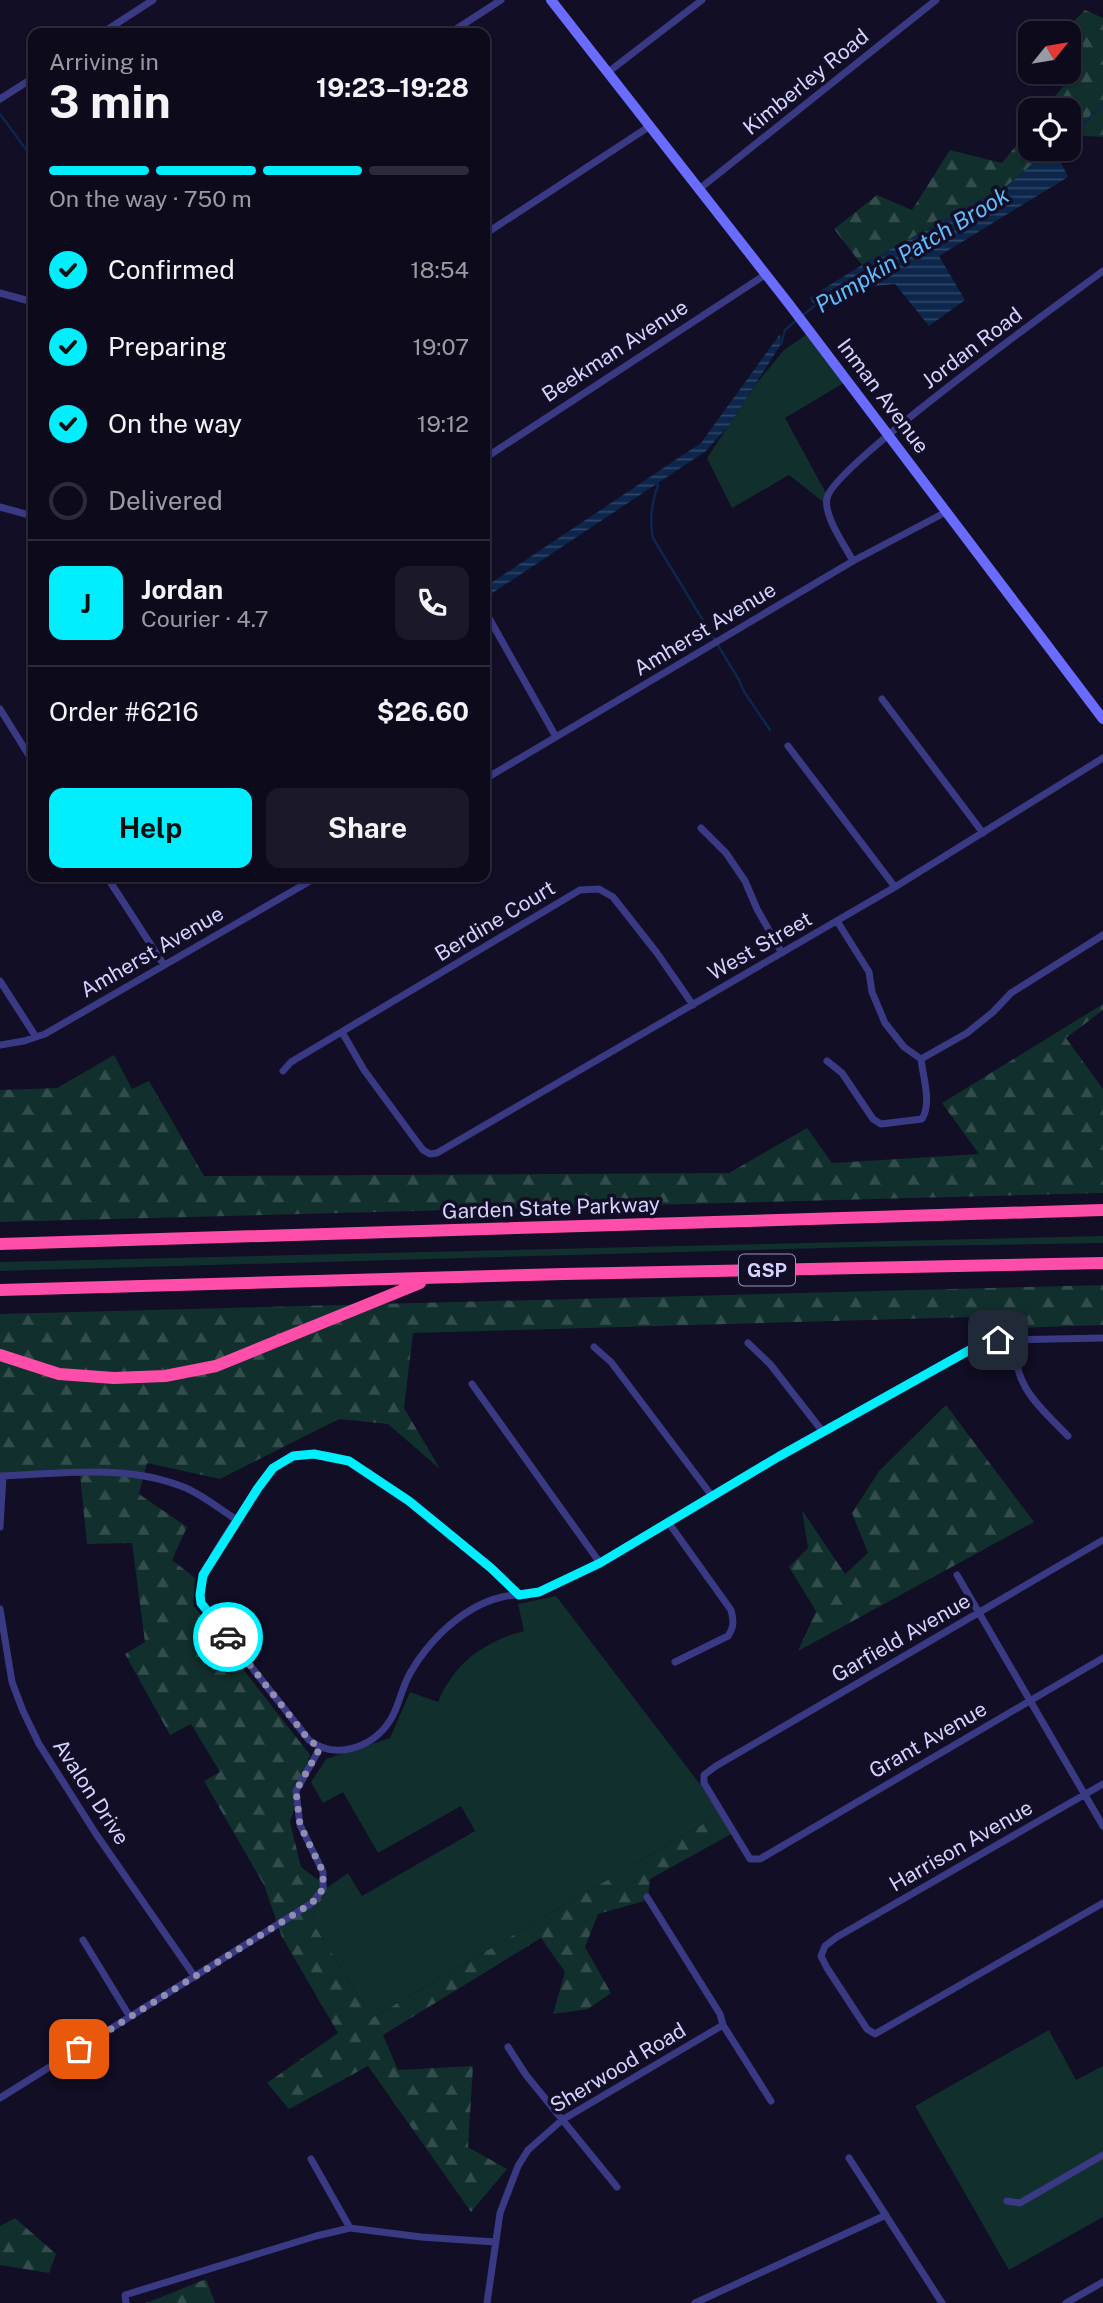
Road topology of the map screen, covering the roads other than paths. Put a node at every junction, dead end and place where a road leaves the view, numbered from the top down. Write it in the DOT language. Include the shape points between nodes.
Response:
graph roads {
  1 [pos="153,0"];
  2 [pos="501,0"];
  3 [pos="551,0"];
  4 [pos="702,0"];
  5 [pos="936,0"];
  6 [pos="110,28"];
  7 [pos="458,28"];
  8 [pos="607,73"];
  9 [pos="28,81"];
  10 [pos="0,99"];
  11 [pos="650,126"];
  12 [pos="698,190"];
  13 [pos="490,231"];
  14 [pos="1103,271"];
  15 [pos="765,275"];
  16 [pos="0,293"];
  17 [pos="28,301"];
  18 [pos="887,435"];
  19 [pos="490,455"];
  20 [pos="0,507"];
  21 [pos="946,512"];
  22 [pos="28,515"];
  23 [pos="853,561"];
  24 [pos="490,620"];
  25 [pos="882,699"];
  26 [pos="0,709"];
  27 [pos="1103,719"];
  28 [pos="556,737"];
  29 [pos="788,746"];
  30 [pos="28,754"];
  31 [pos="1103,758"];
  32 [pos="490,776"];
  33 [pos="701,828"];
  34 [pos="983,833"];
  35 [pos="110,882"];
  36 [pos="308,882"];
  37 [pos="895,887"];
  38 [pos="837,921"];
  39 [pos="1103,935"];
  40 [pos="782,953"];
  41 [pos="164,965"];
  42 [pos="0,981"];
  43 [pos="693,1005"];
  44 [pos="342,1032"];
  45 [pos="36,1037"];
  46 [pos="0,1045"];
  47 [pos="920,1059"];
  48 [pos="827,1061"];
  49 [pos="283,1072"];
  50 [pos="1103,1210"];
  51 [pos="0,1244"];
  52 [pos="1103,1263"];
  53 [pos="430,1280"];
  54 [pos="0,1290"];
  55 [pos="1103,1338"];
  56 [pos="1017,1340"];
  57 [pos="748,1343"];
  58 [pos="594,1347"];
  59 [pos="0,1355"];
  60 [pos="472,1384"];
  61 [pos="823,1432"];
  62 [pos="1068,1436"];
  63 [pos="2,1476"];
  64 [pos="712,1496"];
  65 [pos="237,1520"];
  66 [pos="668,1522"];
  67 [pos="0,1527"];
  68 [pos="1103,1540"];
  69 [pos="600,1563"];
  70 [pos="957,1575"];
  71 [pos="519,1595"];
  72 [pos="0,1609"];
  73 [pos="979,1612"];
  74 [pos="1103,1658"];
  75 [pos="675,1662"];
  76 [pos="1030,1701"];
  77 [pos="320,1748"];
  78 [pos="1103,1784"];
  79 [pos="1085,1795"];
  80 [pos="1103,1826"];
  81 [pos="771,1852"];
  82 [pos="647,1897"];
  83 [pos="1103,1903"];
  84 [pos="83,1940"];
  85 [pos="195,1977"];
  86 [pos="130,2017"];
  87 [pos="723,2025"];
  88 [pos="508,2047"];
  89 [pos="0,2098"];
  90 [pos="771,2101"];
  91 [pos="562,2120"];
  92 [pos="1103,2155"];
  93 [pos="849,2158"];
  94 [pos="311,2159"];
  95 [pos="617,2187"];
  96 [pos="1007,2201"];
  97 [pos="886,2215"];
  98 [pos="350,2228"];
  99 [pos="495,2242"];
  100 [pos="1103,2282"];
  101 [pos="126,2299"];
  102 [pos="487,2303"];
  103 [pos="695,2303"];
  104 [pos="942,2303"];
  105 [pos="1066,2303"];
  1 -- 6 [label="street"];
  2 -- 7 [label="street"];
  3 -- 8 [label="main road, Inman Avenue"];
  4 -- 8 [label="street"];
  5 -- 12 [label="street, Kimberley Road"];
  8 -- 11 [label="main road, Inman Avenue"];
  9 -- 10 [label="street"];
  11 -- 12 [label="main road, Inman Avenue"];
  11 -- 13 [label="street"];
  12 -- 15 [label="main road, Inman Avenue"];
  14 -- 18 [label="street, Jordan Road"];
  15 -- 18 [label="main road, Inman Avenue"];
  15 -- 19 [label="street, Beekman Avenue"];
  16 -- 17 [label="street"];
  18 -- 21 [label="main road, Inman Avenue"];
  18 -- 23 [label="street, Jordan Road" via="827,495 830,517"];
  20 -- 22 [label="street"];
  21 -- 23 [label="street, Amherst Avenue"];
  21 -- 27 [label="main road, Inman Avenue"];
  23 -- 28 [label="street, Amherst Avenue"];
  24 -- 28 [label="street"];
  25 -- 34 [label="street"];
  26 -- 30 [label="street"];
  28 -- 32 [label="street, Amherst Avenue"];
  29 -- 37 [label="street"];
  31 -- 34 [label="street, West Street"];
  33 -- 40 [label="street" via="745,881"];
  34 -- 37 [label="street, West Street"];
  35 -- 41 [label="street"];
  36 -- 41 [label="street, Amherst Avenue"];
  37 -- 38 [label="street, West Street"];
  38 -- 40 [label="street, West Street"];
  38 -- 47 [label="street" via="869,972 886,1023"];
  39 -- 47 [label="street" via="1011,993 967,1033"];
  40 -- 43 [label="street, West Street"];
  41 -- 45 [label="street, Amherst Avenue"];
  42 -- 45 [label="street"];
  43 -- 44 [label="street, Berdine Court" via="613,897 590,888"];
  43 -- 44 [label="street, West Street" via="446,1150 430,1154 385,1100"];
  44 -- 49 [label="street, Berdine Court" via="291,1062"];
  45 -- 46 [label="street, Amherst Avenue"];
  47 -- 48 [label="street" via="926,1113 922,1119 881,1124 842,1073"];
  50 -- 51 [label="highway, Garden State Parkway"];
  52 -- 53 [label="highway, GSP"];
  53 -- 54 [label="highway, GSP"];
  53 -- 59 [label="highway" via="216,1366 165,1376 59,1374"];
  55 -- 56 [label="street"];
  56 -- 61 [label="street" via="975,1347"];
  56 -- 62 [label="street" via="1015,1366 1021,1378"];
  57 -- 61 [label="street"];
  58 -- 64 [label="street" via="611,1362"];
  60 -- 69 [label="street"];
  61 -- 64 [label="street"];
  63 -- 65 [label="street" via="115,1471 190,1490"];
  63 -- 67 [label="street"];
  64 -- 66 [label="street"];
  65 -- 71 [label="street" via="273,1468 293,1456 328,1455 349,1461 409,1501"];
  65 -- 77 [label="street" via="203,1575 201,1603"];
  66 -- 69 [label="street"];
  66 -- 75 [label="street" via="733,1619 728,1636"];
  68 -- 73 [label="street, Garfield Avenue"];
  69 -- 71 [label="street" via="539,1592"];
  70 -- 73 [label="street"];
  71 -- 77 [label="street" via="486,1603 440,1634 411,1670 393,1717 382,1732 347,1750"];
  72 -- 85 [label="street, Avalon Drive" via="12,1682 39,1744"];
  73 -- 76 [label="street"];
  73 -- 81 [label="street, Garfield Avenue" via="704,1775 704,1783 750,1859"];
  74 -- 76 [label="street, Grant Avenue"];
  76 -- 79 [label="street"];
  76 -- 81 [label="street, Grant Avenue"];
  77 -- 85 [label="street" via="296,1791 300,1825 323,1872 323,1889 312,1903"];
  78 -- 79 [label="street, Harrison Avenue"];
  79 -- 80 [label="street"];
  79 -- 83 [label="street, Harrison Avenue" via="837,1937 822,1950 824,1964 867,2029 875,2034"];
  82 -- 87 [label="street"];
  84 -- 86 [label="street"];
  85 -- 86 [label="street"];
  86 -- 89 [label="street"];
  87 -- 90 [label="street"];
  87 -- 91 [label="street, Sherwood Road"];
  88 -- 91 [label="street"];
  91 -- 95 [label="street"];
  91 -- 99 [label="street, Sherwood Road" via="528,2150 518,2166 500,2213"];
  92 -- 96 [label="street" via="1020,2203"];
  93 -- 97 [label="street"];
  94 -- 98 [label="street"];
  97 -- 103 [label="street"];
  97 -- 104 [label="street"];
  98 -- 99 [label="street"];
  98 -- 101 [label="street"];
  99 -- 102 [label="street, Sherwood Road"];
  100 -- 105 [label="street"];
}
